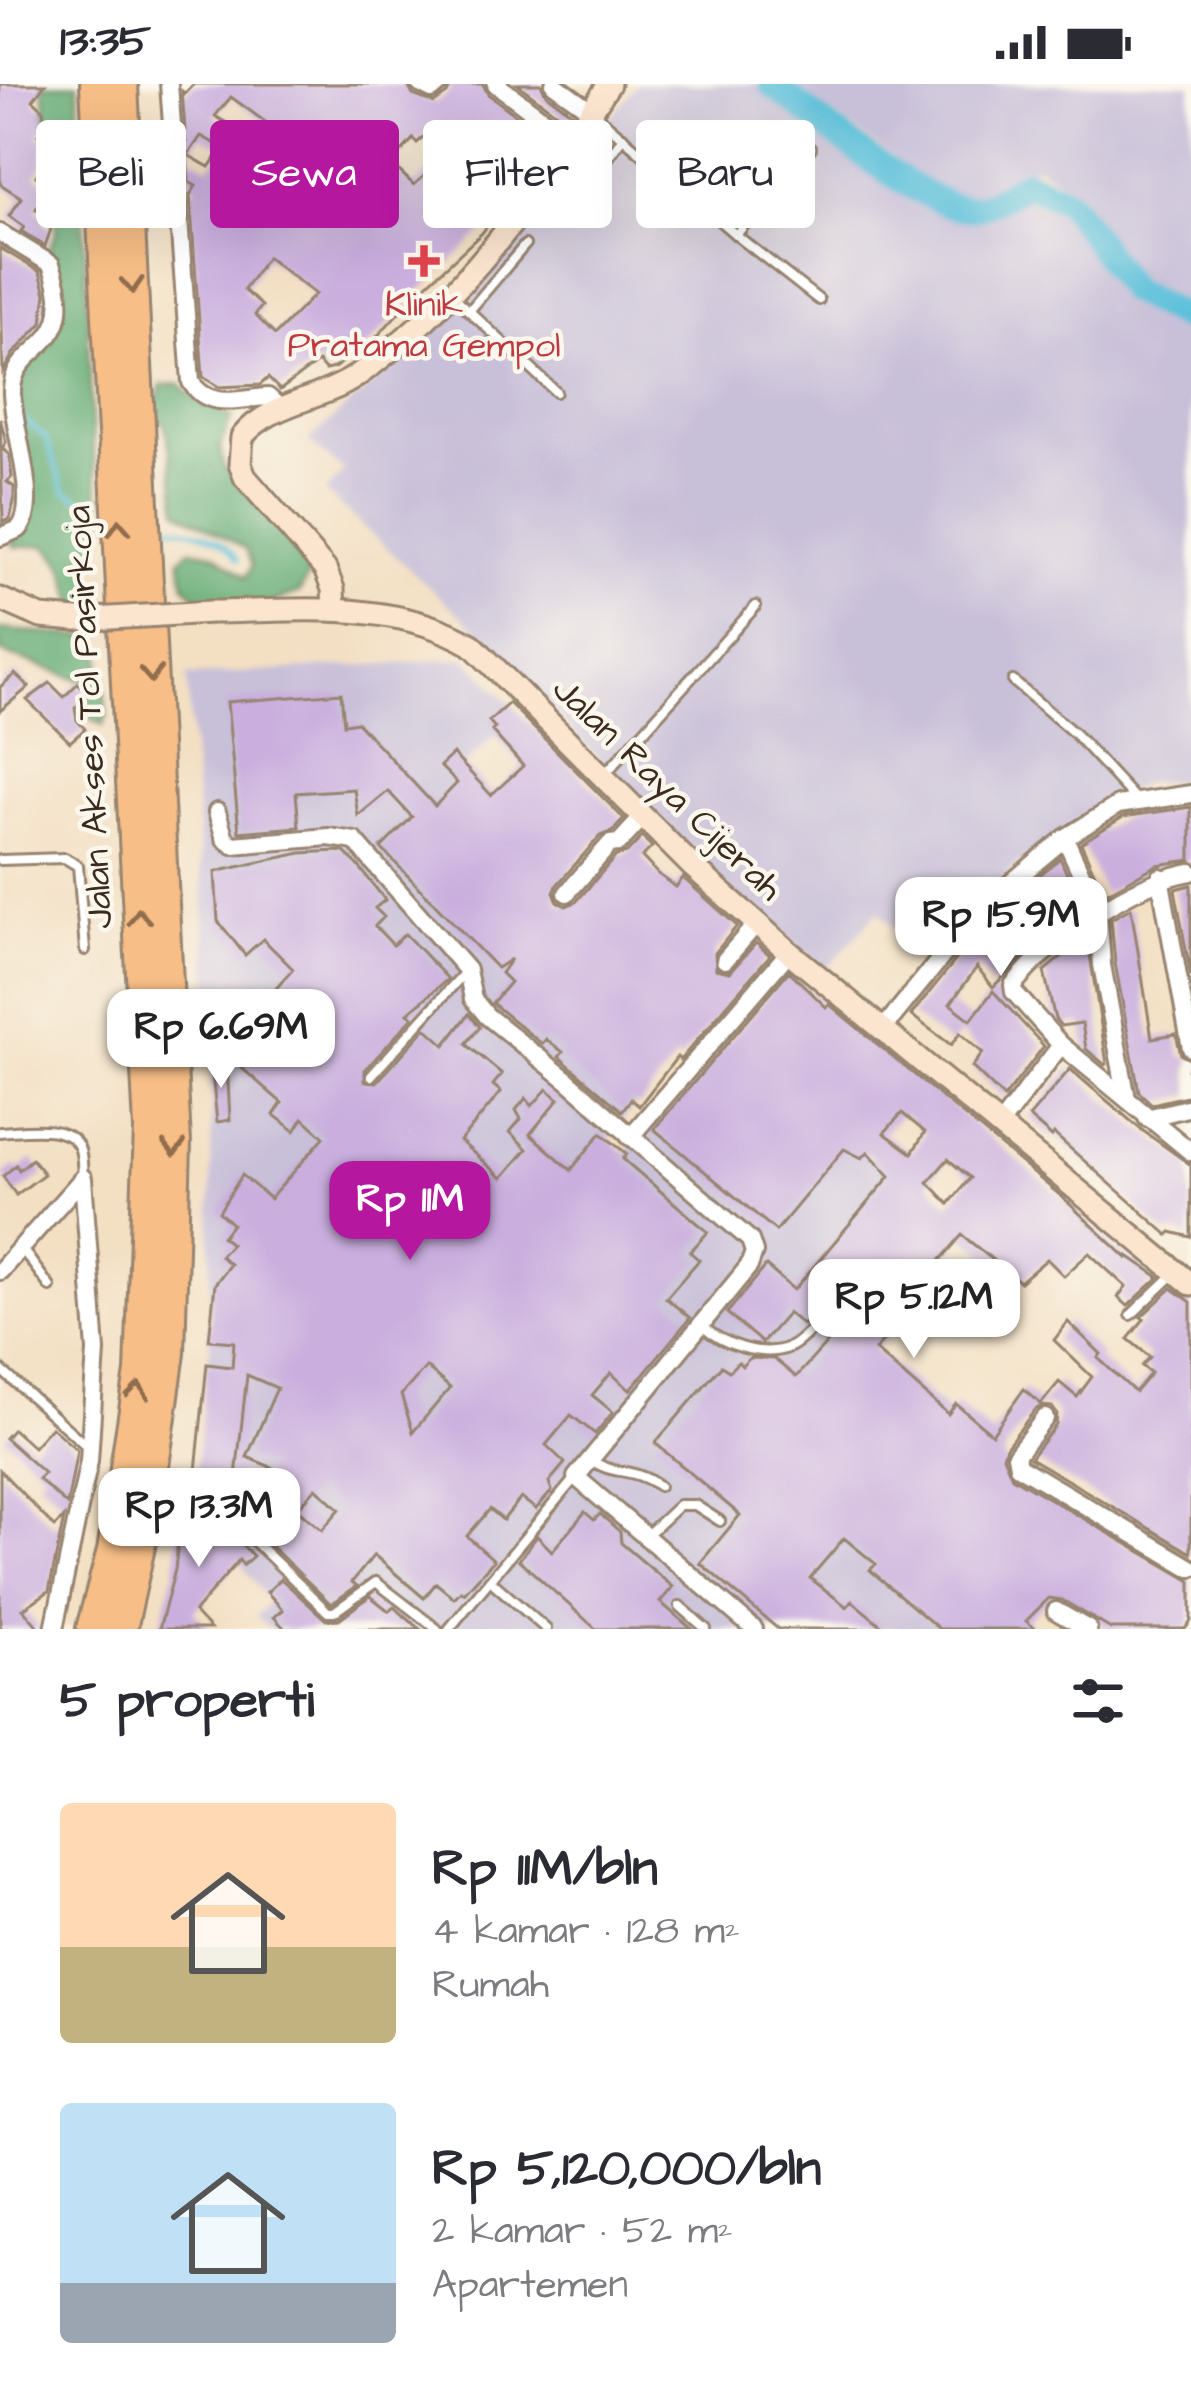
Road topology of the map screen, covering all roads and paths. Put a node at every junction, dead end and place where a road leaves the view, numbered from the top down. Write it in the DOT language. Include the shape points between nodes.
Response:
graph roads {
  1 [pos="96,84"];
  2 [pos="122,84"];
  3 [pos="169,84"];
  4 [pos="420,84"];
  5 [pos="439,84"];
  6 [pos="496,84"];
  7 [pos="554,84"];
  8 [pos="609,84"];
  9 [pos="592,111"];
  10 [pos="543,120"];
  11 [pos="586,120"];
  12 [pos="623,137"];
  13 [pos="612,152"];
  14 [pos="507,228"];
  15 [pos="742,228"];
  16 [pos="0,233"];
  17 [pos="736,235"];
  18 [pos="525,245"];
  19 [pos="451,294"];
  20 [pos="819,300"];
  21 [pos="469,311"];
  22 [pos="556,392"];
  23 [pos="280,408"];
  24 [pos="10,410"];
  25 [pos="0,537"];
  26 [pos="0,599"];
  27 [pos="757,606"];
  28 [pos="334,610"];
  29 [pos="1013,681"];
  30 [pos="601,778"];
  31 [pos="1191,794"];
  32 [pos="1137,802"];
  33 [pos="217,812"];
  34 [pos="641,819"];
  35 [pos="1065,838"];
  36 [pos="0,860"];
  37 [pos="1191,872"];
  38 [pos="1160,877"];
  39 [pos="567,893"];
  40 [pos="1098,911"];
  41 [pos="757,923"];
  42 [pos="85,950"];
  43 [pos="789,952"];
  44 [pos="725,960"];
  45 [pos="467,970"];
  46 [pos="883,1028"];
  47 [pos="1061,1045"];
  48 [pos="1191,1048"];
  49 [pos="371,1076"];
  50 [pos="1127,1099"];
  51 [pos="1191,1107"];
  52 [pos="1148,1118"];
  53 [pos="999,1126"];
  54 [pos="0,1132"];
  55 [pos="630,1137"];
  56 [pos="1191,1152"];
  57 [pos="83,1178"];
  58 [pos="21,1248"];
  59 [pos="0,1271"];
  60 [pos="1186,1271"];
  61 [pos="50,1287"];
  62 [pos="1131,1315"];
  63 [pos="701,1325"];
  64 [pos="814,1328"];
  65 [pos="0,1369"];
  66 [pos="1045,1418"];
  67 [pos="90,1449"];
  68 [pos="590,1460"];
  69 [pos="576,1477"];
  70 [pos="659,1486"];
  71 [pos="231,1519"];
  72 [pos="719,1521"];
  73 [pos="646,1536"];
  74 [pos="1191,1568"];
  75 [pos="490,1580"];
  76 [pos="680,1606"];
  77 [pos="1056,1611"];
  78 [pos="54,1629"];
  79 [pos="92,1629"];
  80 [pos="121,1629"];
  81 [pos="437,1629"];
  82 [pos="449,1629"];
  83 [pos="546,1629"];
  84 [pos="706,1629"];
  85 [pos="754,1629"];
  86 [pos="1088,1629"];
  79 -- 1 [label="highway, Jalan Akses Tol Pasirkoja, one-way" via="141,1372 150,1130"];
  2 -- 80 [label="highway, Jalan Akses Tol Pasirkoja, one-way" via="175,1144 169,1353"];
  3 -- 23 [label="street" via="191,382 220,400 268,397"];
  4 -- 5 [label="street"];
  6 -- 10 [label="street"];
  7 -- 9 [label="street"];
  8 -- 9 [label="main road"];
  9 -- 11 [label="main road"];
  9 -- 12 [label="lane"];
  12 -- 13 [label="lane"];
  12 -- 17 [label="lane"];
  14 -- 19 [label="main road"];
  15 -- 17 [label="lane"];
  16 -- 24 [label="street" via="51,264 59,305 53,332 14,379"];
  17 -- 20 [label="lane"];
  18 -- 21 [label="lane"];
  19 -- 21 [label="lane"];
  19 -- 23 [label="main road" via="354,378"];
  21 -- 22 [label="lane"];
  23 -- 28 [label="main road" via="242,437 240,464 325,569"];
  24 -- 25 [label="street" via="28,517"];
  26 -- 28 [label="main road, Jalan Raya Cijerah, bridge" via="41,617 77,620"];
  27 -- 30 [label="lane"];
  28 -- 30 [label="main road, Jalan Raya Cijerah" via="425,622 472,645"];
  29 -- 32 [label="lane"];
  30 -- 34 [label="main road, Jalan Raya Cijerah"];
  31 -- 32 [label="street"];
  32 -- 35 [label="street" via="1107,810"];
  33 -- 45 [label="street" via="233,845 356,841"];
  34 -- 39 [label="street"];
  34 -- 41 [label="main road, Jalan Raya Cijerah"];
  35 -- 40 [label="street"];
  35 -- 46 [label="street" via="983,906"];
  36 -- 42 [label="lane" via="65,858 78,866"];
  37 -- 38 [label="street"];
  38 -- 40 [label="street"];
  38 -- 48 [label="street"];
  40 -- 47 [label="street" via="1013,986"];
  40 -- 50 [label="street"];
  41 -- 43 [label="main road, Jalan Raya Cijerah"];
  41 -- 44 [label="street"];
  43 -- 46 [label="main road, Jalan Raya Cijerah"];
  43 -- 55 [label="street"];
  45 -- 49 [label="lane"];
  45 -- 55 [label="street" via="473,999 487,1016"];
  46 -- 53 [label="main road, Jalan Raya Cijerah"];
  47 -- 50 [label="street"];
  47 -- 53 [label="street"];
  50 -- 52 [label="street"];
  51 -- 52 [label="street"];
  52 -- 56 [label="street"];
  53 -- 60 [label="main road, Jalan Raya Cijerah"];
  54 -- 57 [label="lane" via="70,1138 80,1147"];
  55 -- 63 [label="street" via="750,1240 749,1266"];
  57 -- 58 [label="street"];
  57 -- 67 [label="street" via="96,1351"];
  58 -- 59 [label="street"];
  58 -- 61 [label="lane"];
  60 -- 62 [label="lane"];
  63 -- 64 [label="lane" via="731,1345 762,1349 789,1348"];
  63 -- 68 [label="street"];
  65 -- 67 [label="lane"];
  66 -- 74 [label="street" via="1016,1455 1018,1466"];
  67 -- 78 [label="street"];
  68 -- 69 [label="street"];
  68 -- 70 [label="lane"];
  69 -- 73 [label="street"];
  69 -- 75 [label="lane"];
  71 -- 81 [label="lane" via="328,1612 376,1582"];
  72 -- 73 [label="lane" via="680,1505"];
  73 -- 85 [label="street"];
  75 -- 82 [label="lane"];
  75 -- 83 [label="lane"];
  76 -- 84 [label="lane"];
  77 -- 86 [label="street"];
}
